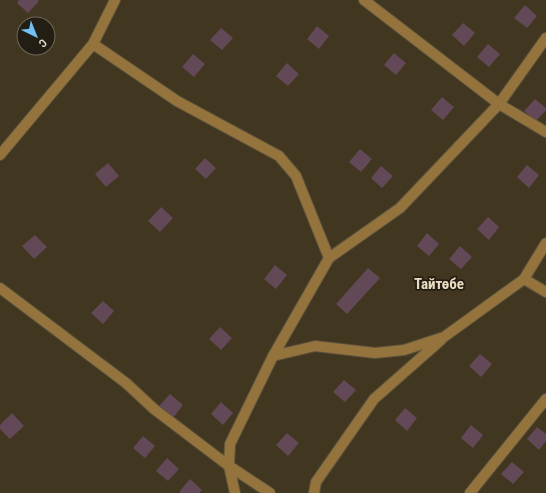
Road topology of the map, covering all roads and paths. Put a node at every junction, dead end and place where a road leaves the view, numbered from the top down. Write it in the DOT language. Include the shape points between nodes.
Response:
graph roads {
  1 [pos="115,0"];
  2 [pos="364,0"];
  3 [pos="546,38"];
  4 [pos="93,44"];
  5 [pos="499,104"];
  6 [pos="546,132"];
  7 [pos="0,155"];
  8 [pos="546,243"];
  9 [pos="329,258"];
  10 [pos="524,279"];
  11 [pos="0,288"];
  12 [pos="546,292"];
  13 [pos="444,337"];
  14 [pos="273,356"];
  15 [pos="546,399"];
  16 [pos="229,466"];
  17 [pos="235,493"];
  18 [pos="270,493"];
  19 [pos="314,493"];
  20 [pos="470,493"];
  1 -- 4 [label="lane"];
  2 -- 5 [label="lane"];
  3 -- 5 [label="lane"];
  4 -- 7 [label="lane"];
  4 -- 9 [label="lane" via="177,101 280,156 296,176"];
  5 -- 6 [label="lane"];
  5 -- 9 [label="lane" via="400,208"];
  8 -- 10 [label="lane"];
  9 -- 14 [label="lane"];
  10 -- 12 [label="lane"];
  10 -- 13 [label="lane"];
  11 -- 16 [label="lane" via="126,383 154,409"];
  13 -- 14 [label="lane" via="404,350 375,353 315,346"];
  13 -- 19 [label="lane" via="374,399 316,482"];
  14 -- 16 [label="lane" via="230,444"];
  15 -- 20 [label="lane"];
  16 -- 17 [label="lane"];
  16 -- 18 [label="lane"];
}
